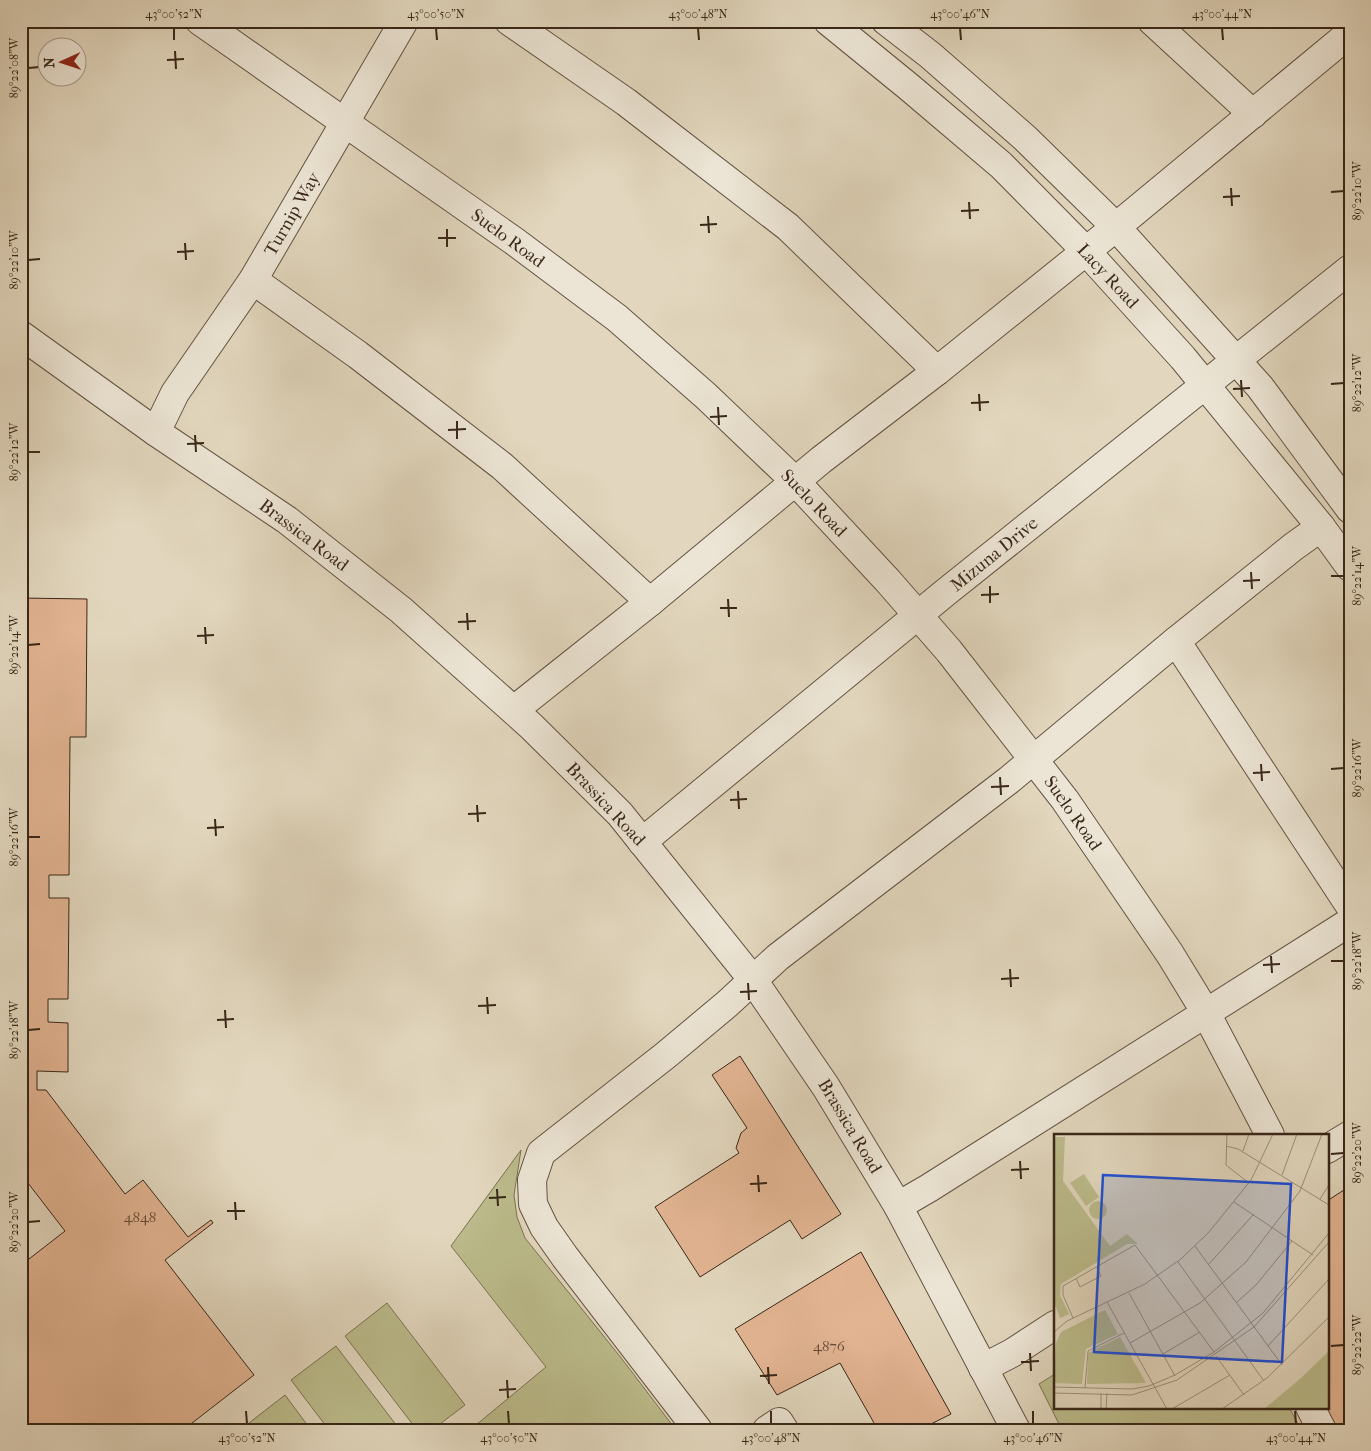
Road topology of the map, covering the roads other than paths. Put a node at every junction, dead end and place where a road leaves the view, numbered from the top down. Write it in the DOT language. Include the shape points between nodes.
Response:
graph roads {
  1 [pos="200,21"];
  2 [pos="404,21"];
  3 [pos="509,21"];
  4 [pos="828,21"];
  5 [pos="886,21"];
  6 [pos="1152,21"];
  7 [pos="1350,33"];
  8 [pos="1253,114"];
  9 [pos="345,123"];
  10 [pos="1116,227"];
  11 [pos="1086,251"];
  12 [pos="1350,269"];
  13 [pos="253,280"];
  14 [pos="21,335"];
  15 [pos="1236,361"];
  16 [pos="937,371"];
  17 [pos="1205,386"];
  18 [pos="156,432"];
  19 [pos="795,481"];
  20 [pos="1349,507"];
  21 [pos="1320,527"];
  22 [pos="1350,567"];
  23 [pos="650,602"];
  24 [pos="918,615"];
  25 [pos="1176,641"];
  26 [pos="514,710"];
  27 [pos="1034,759"];
  28 [pos="642,842"];
  29 [pos="1350,906"];
  30 [pos="1350,922"];
  31 [pos="753,980"];
  32 [pos="1206,1013"];
  33 [pos="1269,1134"];
  34 [pos="1350,1135"];
  35 [pos="1328,1148"];
  36 [pos="898,1206"];
  37 [pos="1054,1326"];
  38 [pos="983,1368"];
  39 [pos="1311,1408"];
  40 [pos="698,1430"];
  41 [pos="767,1430"];
  42 [pos="784,1430"];
  43 [pos="1016,1430"];
  44 [pos="1322,1430"];
  1 -- 9 [label="street, Suelo Road"];
  2 -- 9 [label="street, Turnip Way"];
  3 -- 16 [label="street" via="626,102 788,227"];
  4 -- 11 [label="street, Lacy Road" via="1001,165"];
  5 -- 10 [label="street" via="1025,138"];
  6 -- 8 [label="street"];
  7 -- 8 [label="street"];
  8 -- 10 [label="street"];
  9 -- 13 [label="street, Turnip Way"];
  9 -- 19 [label="street, Suelo Road" via="514,241 617,318 706,396"];
  10 -- 11 [label="street"];
  10 -- 15 [label="street"];
  11 -- 16 [label="street"];
  11 -- 17 [label="street, Lacy Road"];
  12 -- 15 [label="street, Mizuna Drive"];
  13 -- 18 [label="street, Turnip Way" via="170,400"];
  13 -- 23 [label="street" via="358,355 502,466"];
  14 -- 18 [label="street, Brassica Road"];
  15 -- 17 [label="street, Mizuna Drive"];
  15 -- 20 [label="street" via="1260,387"];
  16 -- 19 [label="street"];
  17 -- 21 [label="street, Lacy Road"];
  17 -- 24 [label="street, Mizuna Drive"];
  18 -- 26 [label="street, Brassica Road" via="287,520 401,610"];
  19 -- 23 [label="street"];
  19 -- 24 [label="street, Suelo Road"];
  21 -- 22 [label="street, Lacy Road"];
  21 -- 25 [label="street"];
  23 -- 26 [label="street"];
  24 -- 27 [label="street, Suelo Road"];
  24 -- 28 [label="street, Mizuna Drive"];
  25 -- 27 [label="street"];
  25 -- 29 [label="street"];
  26 -- 28 [label="street, Brassica Road" via="620,814"];
  27 -- 31 [label="street" via="778,957"];
  27 -- 32 [label="street, Suelo Road" via="1170,954"];
  28 -- 31 [label="street, Brassica Road"];
  30 -- 32 [label="street"];
  31 -- 36 [label="street, Brassica Road" via="826,1087"];
  31 -- 40 [label="street" via="652,1067 541,1153 532,1180 533,1204 544,1227"];
  32 -- 33 [label="street, Suelo Road"];
  32 -- 36 [label="street"];
  34 -- 35 [label="street"];
  36 -- 38 [label="street, Brassica Road"];
  37 -- 38 [label="street"];
  38 -- 43 [label="street, Brassica Road"];
  39 -- 44 [label="street"];
  41 -- 42 [label="street" via="779,1422"];
}
